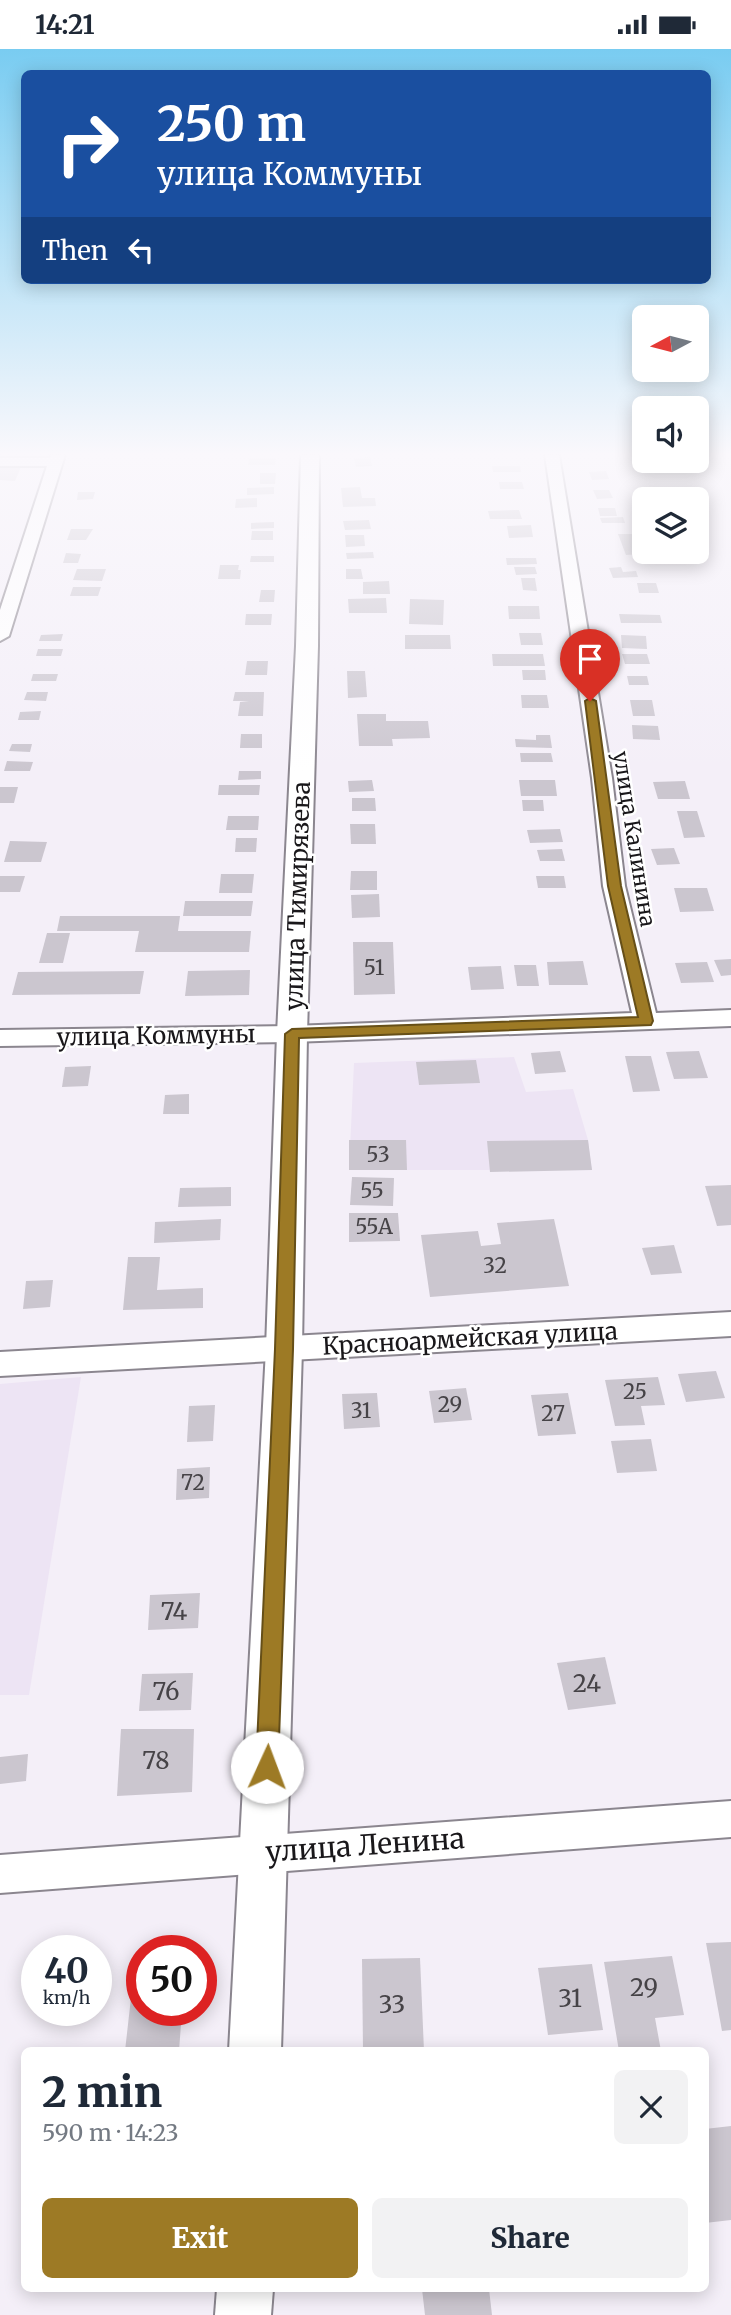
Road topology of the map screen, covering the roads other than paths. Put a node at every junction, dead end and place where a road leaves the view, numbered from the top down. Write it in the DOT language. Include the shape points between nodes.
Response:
graph roads {
  1 [pos="21,561"];
  2 [pos="308,561"];
  3 [pos="568,561"];
  4 [pos="4,608"];
  5 [pos="0,636"];
  6 [pos="731,1018"];
  7 [pos="646,1021"];
  8 [pos="292,1034"];
  9 [pos="0,1038"];
  10 [pos="731,1324"];
  11 [pos="284,1349"];
  12 [pos="0,1364"];
  13 [pos="731,1819"];
  14 [pos="265,1853"];
  15 [pos="0,1874"];
  16 [pos="255,2047"];
  17 [pos="244,2292"];
  18 [pos="243,2315"];
  1 -- 4 [label="street"];
  2 -- 8 [label="main road, улица Тимирязева"];
  3 -- 7 [label="street, улица Калинина" via="614,886"];
  4 -- 5 [label="street"];
  6 -- 7 [label="street, улица Коммуны"];
  7 -- 8 [label="street, улица Коммуны"];
  8 -- 9 [label="street, улица Коммуны"];
  8 -- 11 [label="main road, улица Тимирязева"];
  10 -- 11 [label="street, Красноармейская улица"];
  11 -- 12 [label="street, Красноармейская улица"];
  11 -- 14 [label="main road, улица Тимирязева"];
  13 -- 14 [label="street, улица Ленина"];
  14 -- 15 [label="street, улица Ленина"];
  14 -- 16 [label="main road, улица Тимирязева"];
  17 -- 18 [label="main road"];
}
